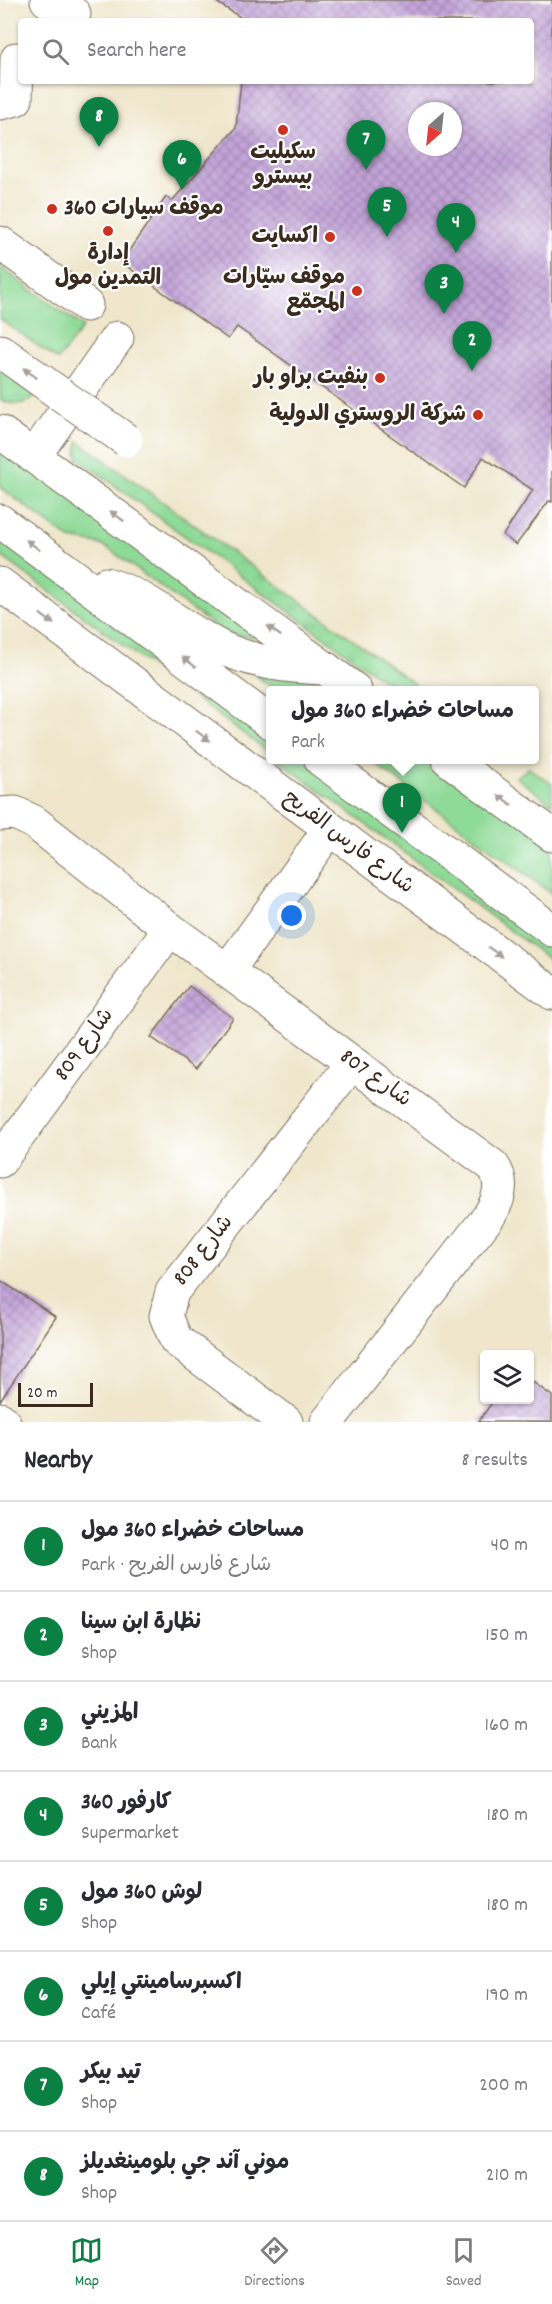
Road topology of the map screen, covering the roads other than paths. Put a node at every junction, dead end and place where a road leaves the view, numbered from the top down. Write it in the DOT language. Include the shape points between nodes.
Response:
graph roads {
  1 [pos="13,60"];
  2 [pos="0,103"];
  3 [pos="0,243"];
  4 [pos="0,261"];
  5 [pos="117,338"];
  6 [pos="0,351"];
  7 [pos="0,432"];
  8 [pos="126,440"];
  9 [pos="34,456"];
  10 [pos="0,521"];
  11 [pos="77,579"];
  12 [pos="0,584"];
  13 [pos="325,668"];
  14 [pos="350,686"];
  15 [pos="266,719"];
  16 [pos="328,764"];
  17 [pos="456,764"];
  18 [pos="0,814"];
  19 [pos="329,830"];
  20 [pos="421,833"];
  21 [pos="552,835"];
  22 [pos="385,871"];
  23 [pos="499,891"];
  24 [pos="170,929"];
  25 [pos="464,929"];
  26 [pos="552,930"];
  27 [pos="228,970"];
  28 [pos="552,993"];
  29 [pos="352,1063"];
  30 [pos="0,1161"];
  31 [pos="0,1419"];
  32 [pos="4,1422"];
  33 [pos="286,1422"];
  34 [pos="327,1422"];
  1 -- 2 [label="street" via="16,99"];
  3 -- 4 [label="street" via="82,311"];
  5 -- 9 [label="street"];
  8 -- 6 [label="street, one-way, bridge"];
  7 -- 9 [label="street"];
  13 -- 9 [label="street, one-way"];
  11 -- 10 [label="street, one-way"];
  11 -- 13 [label="street" via="130,593 220,647 245,657"];
  15 -- 11 [label="street, one-way"];
  12 -- 19 [label="street, شارع فارس الفريح, one-way"];
  13 -- 14 [label="street"];
  16 -- 20 [label="street"];
  21 -- 17 [label="street, one-way"];
  18 -- 24 [label="street, شارع 807" via="15,813 34,822"];
  19 -- 22 [label="street, شارع فارس الفريح"];
  19 -- 27 [label="street"];
  20 -- 22 [label="street" via="428,854 420,869 411,874"];
  20 -- 23 [label="street"];
  22 -- 25 [label="street, شارع فارس الفريح"];
  23 -- 25 [label="street" via="472,892 462,903"];
  23 -- 26 [label="street"];
  24 -- 27 [label="street, شارع 807"];
  24 -- 30 [label="street, شارع 809"];
  25 -- 28 [label="street, شارع فارس الفريح, one-way"];
  27 -- 29 [label="street, شارع 807"];
  29 -- 33 [label="street, شارع 808" via="172,1292 166,1316 176,1340"];
  29 -- 34 [label="street, شارع 807" via="493,1166 500,1183 489,1216"];
  31 -- 32 [label="street"];
}
